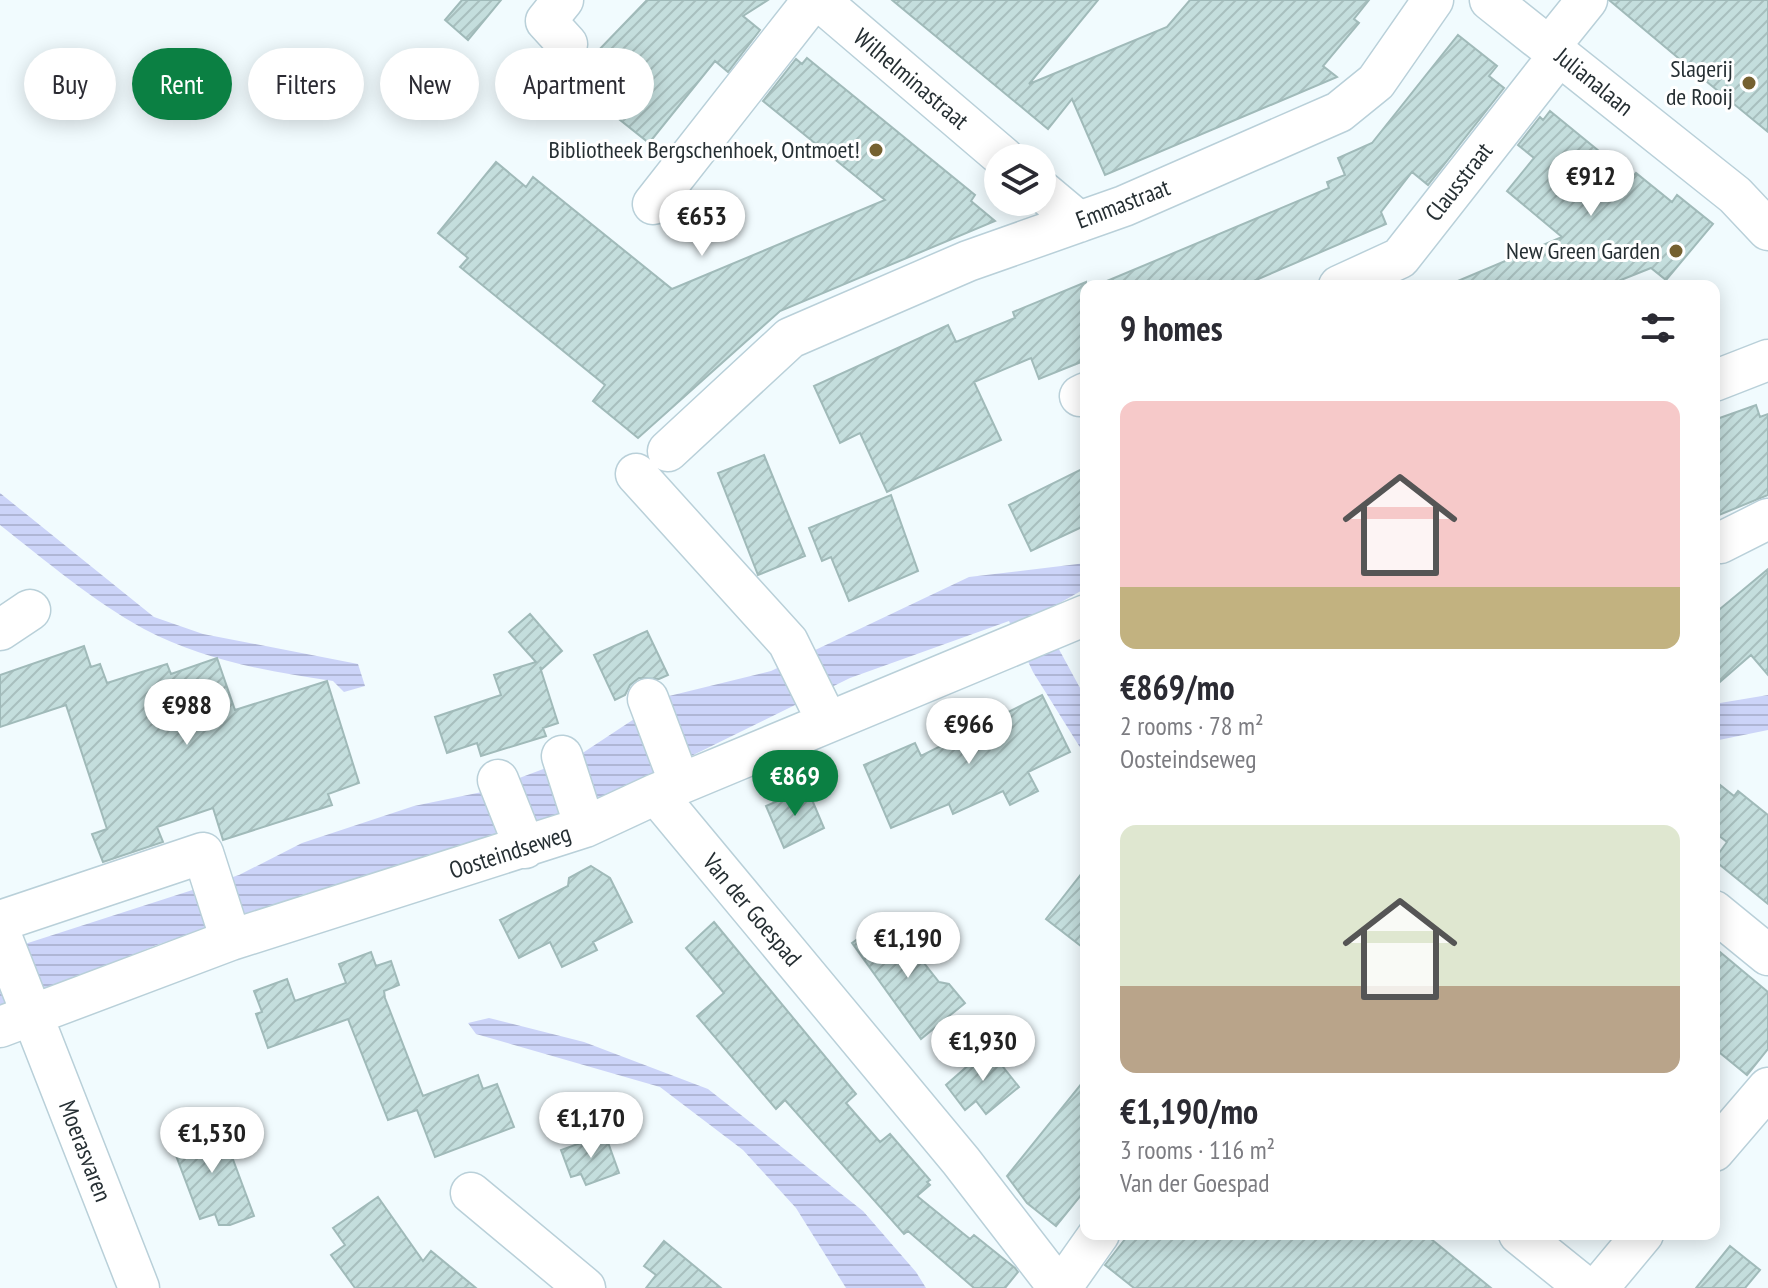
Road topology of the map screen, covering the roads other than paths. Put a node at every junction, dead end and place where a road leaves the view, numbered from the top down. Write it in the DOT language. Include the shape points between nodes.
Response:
graph roads {
  1 [pos="563,0"];
  2 [pos="1433,0"];
  3 [pos="1490,0"];
  4 [pos="1587,0"];
  5 [pos="827,3"];
  6 [pos="567,44"];
  7 [pos="1555,50"];
  8 [pos="988,144"];
  9 [pos="1056,203"];
  10 [pos="653,204"];
  11 [pos="1079,222"];
  12 [pos="1768,230"];
  13 [pos="1352,280"];
  14 [pos="1768,360"];
  15 [pos="1720,379"];
  16 [pos="668,451"];
  17 [pos="636,474"];
  18 [pos="1768,519"];
  19 [pos="1720,543"];
  20 [pos="1075,619"];
  21 [pos="648,699"];
  22 [pos="822,710"];
  23 [pos="562,756"];
  24 [pos="498,780"];
  25 [pos="670,782"];
  26 [pos="581,820"];
  27 [pos="522,840"];
  28 [pos="1720,916"];
  29 [pos="1,932"];
  30 [pos="228,933"];
  31 [pos="1768,955"];
  32 [pos="19,1014"];
  33 [pos="1768,1088"];
  34 [pos="1720,1144"];
  35 [pos="471,1193"];
  36 [pos="1095,1240"];
  37 [pos="1526,1240"];
  38 [pos="1638,1240"];
  39 [pos="139,1288"];
  40 [pos="585,1288"];
  41 [pos="1060,1288"];
  42 [pos="1586,1288"];
  43 [pos="1598,1288"];
  1 -- 6 [label="street" via="546,21"];
  2 -- 11 [label="street, Emmastraat" via="1376,82 1339,112"];
  3 -- 7 [label="street, Julianalaan"];
  4 -- 7 [label="street, Clausstraat"];
  5 -- 8 [label="street, Wilhelminastraat"];
  5 -- 10 [label="street"];
  7 -- 12 [label="street, Julianalaan" via="1735,195"];
  7 -- 13 [label="street, Clausstraat" via="1400,258"];
  9 -- 11 [label="street"];
  11 -- 16 [label="street, Emmastraat" via="968,261 790,338"];
  14 -- 15 [label="street"];
  17 -- 22 [label="street" via="788,642"];
  18 -- 19 [label="street"];
  20 -- 22 [label="street, Oosteindseweg"];
  21 -- 25 [label="street, Van der Goespad"];
  22 -- 25 [label="street, Oosteindseweg"];
  23 -- 26 [label="street"];
  24 -- 27 [label="street"];
  25 -- 26 [label="street, Oosteindseweg"];
  25 -- 41 [label="street, Van der Goespad"];
  26 -- 27 [label="street, Oosteindseweg"];
  27 -- 30 [label="street, Oosteindseweg"];
  28 -- 31 [label="street"];
  29 -- 30 [label="street" via="203,853"];
  29 -- 32 [label="street, Moerasvaren"];
  30 -- 32 [label="street, Oosteindseweg"];
  32 -- 39 [label="street, Moerasvaren"];
  33 -- 34 [label="street"];
  35 -- 40 [label="street"];
  36 -- 41 [label="street"];
  37 -- 42 [label="street"];
  38 -- 43 [label="street"];
}
